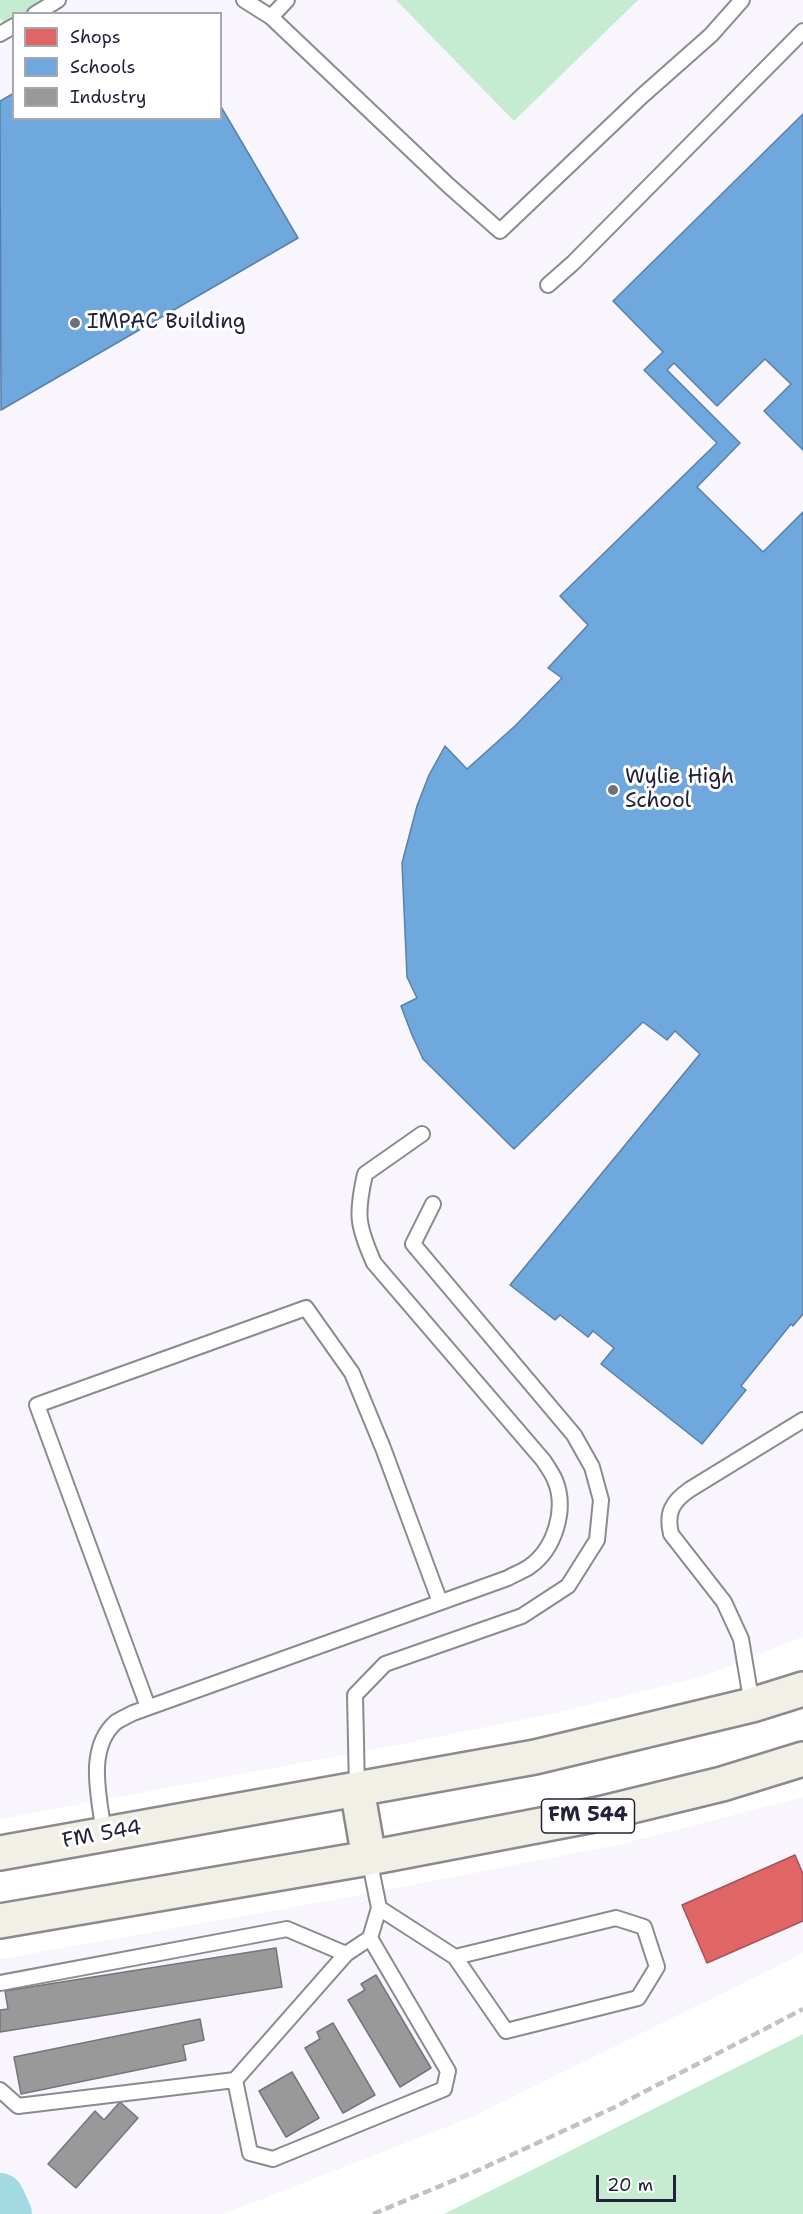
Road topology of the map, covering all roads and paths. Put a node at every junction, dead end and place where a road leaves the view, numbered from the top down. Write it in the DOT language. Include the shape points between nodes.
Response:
graph roads {
  1 [pos="58,0"];
  2 [pos="244,0"];
  3 [pos="287,0"];
  4 [pos="742,0"];
  5 [pos="38,12"];
  6 [pos="272,17"];
  7 [pos="803,31"];
  8 [pos="548,285"];
  9 [pos="422,1134"];
  10 [pos="433,1204"];
  11 [pos="803,1420"];
  12 [pos="440,1602"];
  13 [pos="803,1689"];
  14 [pos="752,1704"];
  15 [pos="148,1707"];
  16 [pos="803,1759"];
  17 [pos="357,1789"];
  18 [pos="104,1834"];
  19 [pos="0,1853"];
  20 [pos="369,1858"];
  21 [pos="378,1908"];
  22 [pos="0,1922"];
  23 [pos="370,1938"];
  24 [pos="346,1954"];
  25 [pos="455,1957"];
  26 [pos="0,1983"];
  27 [pos="235,2080"];
  28 [pos="0,2090"];
  1 -- 5 [label="lane"];
  2 -- 6 [label="lane"];
  3 -- 6 [label="lane"];
  4 -- 6 [label="lane" via="711,35 500,231"];
  7 -- 8 [label="lane"];
  9 -- 12 [label="lane" via="365,1174 358,1204 361,1235 374,1263 543,1460 555,1480 560,1504 557,1528 547,1550 530,1567"];
  10 -- 17 [label="lane" via="413,1244 574,1435 592,1467 601,1500 597,1540 568,1586 522,1616 386,1664 355,1695"];
  11 -- 14 [label="lane" via="689,1490 673,1502 670,1510 671,1534 724,1602 741,1639"];
  12 -- 15 [label="lane"];
  12 -- 15 [label="lane" via="352,1373 306,1308 37,1405"];
  13 -- 14 [label="main road, FM 544 / FM 544"];
  14 -- 17 [label="main road, FM 544 / FM 544" via="536,1757"];
  15 -- 18 [label="lane" via="116,1723 100,1747 97,1776"];
  16 -- 20 [label="main road, FM 544 / FM 544" via="722,1784 599,1814"];
  17 -- 18 [label="main road, FM 544 / FM 544"];
  17 -- 20 [label="main road"];
  18 -- 19 [label="main road, FM 544 / FM 544"];
  20 -- 21 [label="lane"];
  20 -- 22 [label="main road, FM 544 / FM 544"];
  21 -- 23 [label="lane"];
  21 -- 25 [label="lane"];
  23 -- 24 [label="lane"];
  23 -- 27 [label="lane" via="448,2071 444,2089 273,2158 250,2153"];
  24 -- 26 [label="lane" via="287,1929"];
  24 -- 27 [label="lane"];
  25 -- 25 [label="lane" via="616,1918 644,1927 657,1967 638,1998 506,2031"];
  27 -- 28 [label="lane" via="18,2106"];
}
